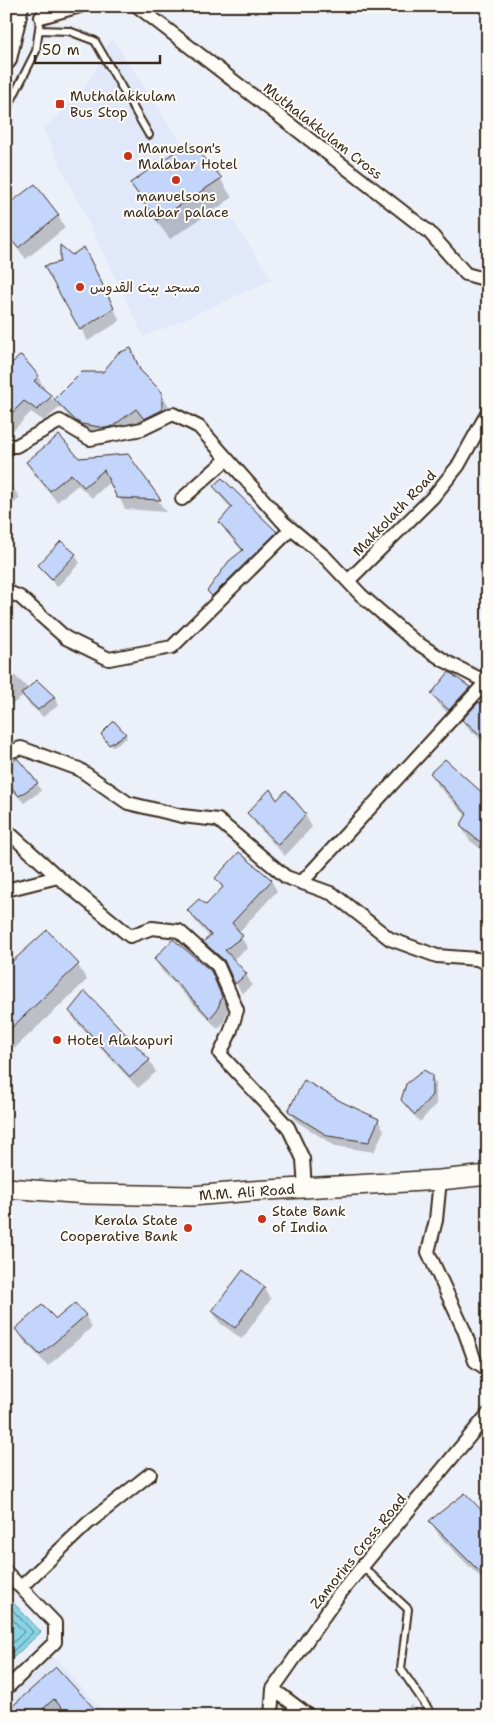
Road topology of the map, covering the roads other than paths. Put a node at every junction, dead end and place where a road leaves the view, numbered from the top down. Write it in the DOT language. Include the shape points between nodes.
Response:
graph roads {
  1 [pos="18,6"];
  2 [pos="80,6"];
  3 [pos="137,6"];
  4 [pos="41,18"];
  5 [pos="6,59"];
  6 [pos="6,111"];
  7 [pos="149,135"];
  8 [pos="488,280"];
  9 [pos="488,412"];
  10 [pos="6,446"];
  11 [pos="227,459"];
  12 [pos="182,499"];
  13 [pos="291,529"];
  14 [pos="348,581"];
  15 [pos="6,591"];
  16 [pos="487,683"];
  17 [pos="6,753"];
  18 [pos="6,830"];
  19 [pos="58,877"];
  20 [pos="302,882"];
  21 [pos="6,890"];
  22 [pos="488,964"];
  23 [pos="488,1175"];
  24 [pos="440,1180"];
  25 [pos="6,1188"];
  26 [pos="305,1188"];
  27 [pos="488,1370"];
  28 [pos="488,1414"];
  29 [pos="150,1474"];
  30 [pos="363,1566"];
  31 [pos="6,1572"];
  32 [pos="21,1587"];
  33 [pos="272,1688"];
  34 [pos="6,1689"];
  35 [pos="271,1716"];
  36 [pos="309,1716"];
  37 [pos="433,1716"];
  1 -- 5 [label="main road"];
  2 -- 4 [label="street"];
  3 -- 8 [label="street, Muthalakkulam Cross" via="429,232 466,274"];
  4 -- 6 [label="lane" via="36,51"];
  4 -- 7 [label="lane" via="95,42"];
  9 -- 14 [label="street, Makkolath Road" via="458,466 434,497"];
  10 -- 11 [label="street" via="16,446 60,421 90,439 142,429 173,414 199,427"];
  11 -- 12 [label="street"];
  11 -- 13 [label="street"];
  13 -- 14 [label="street"];
  13 -- 15 [label="street" via="172,647 109,659 66,638 20,597"];
  14 -- 16 [label="street" via="413,640"];
  16 -- 20 [label="street"];
  17 -- 20 [label="street" via="21,748 78,769 128,803 182,816 218,820 286,877"];
  18 -- 19 [label="street"];
  19 -- 21 [label="street"];
  19 -- 26 [label="street" via="130,936 152,928 180,931 218,966 237,1010 220,1054 288,1127 303,1159"];
  20 -- 22 [label="street" via="333,894 390,939 437,956 477,959"];
  23 -- 24 [label="main road, M.M. Ali Road"];
  24 -- 26 [label="main road, M.M. Ali Road"];
  24 -- 27 [label="street" via="436,1220 428,1252 475,1360"];
  25 -- 26 [label="main road, M.M. Ali Road" via="87,1194 192,1196"];
  28 -- 30 [label="street, Zamorins Cross Road"];
  29 -- 32 [label="street" via="88,1523"];
  30 -- 33 [label="street, Zamorins Cross Road"];
  30 -- 37 [label="lane" via="408,1608 401,1669"];
  31 -- 32 [label="street"];
  32 -- 34 [label="street" via="55,1623 55,1642"];
  33 -- 35 [label="street"];
  33 -- 36 [label="street"];
}
